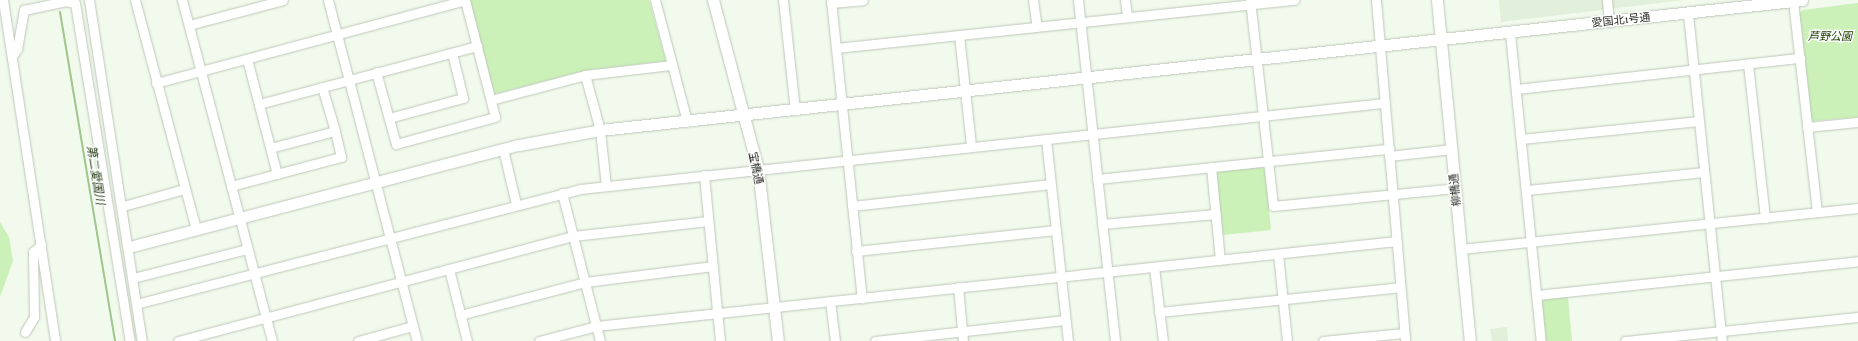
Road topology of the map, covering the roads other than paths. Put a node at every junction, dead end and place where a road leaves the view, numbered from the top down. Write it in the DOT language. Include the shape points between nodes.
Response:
graph roads {
  1 [pos="3,0"];
  2 [pos="135,0"];
  3 [pos="182,0"];
  4 [pos="283,0"];
  5 [pos="328,0"];
  6 [pos="465,0"];
  7 [pos="655,0"];
  8 [pos="713,0"];
  9 [pos="783,0"];
  10 [pos="863,0"];
  11 [pos="1033,0"];
  12 [pos="1078,0"];
  13 [pos="1125,0"];
  14 [pos="1294,0"];
  15 [pos="1376,0"];
  16 [pos="1437,0"];
  17 [pos="1607,0"];
  18 [pos="1797,0"];
  19 [pos="91,1"];
  20 [pos="831,2"];
  21 [pos="1251,2"];
  22 [pos="1688,14"];
  23 [pos="1127,18"];
  24 [pos="1609,21"];
  25 [pos="1081,23"];
  26 [pos="189,25"];
  27 [pos="1037,27"];
  28 [pos="1510,33"];
  29 [pos="337,35"];
  30 [pos="959,35"];
  31 [pos="1441,40"];
  32 [pos="477,46"];
  33 [pos="1380,46"];
  34 [pos="836,48"];
  35 [pos="452,53"];
  36 [pos="12,56"];
  37 [pos="1800,58"];
  38 [pos="247,59"];
  39 [pos="1257,60"];
  40 [pos="1748,64"];
  41 [pos="672,65"];
  42 [pos="1693,70"];
  43 [pos="201,71"];
  44 [pos="376,72"];
  45 [pos="585,75"];
  46 [pos="1087,79"];
  47 [pos="349,80"];
  48 [pos="156,83"];
  49 [pos="322,87"];
  50 [pos="1517,89"];
  51 [pos="965,91"];
  52 [pos="491,100"];
  53 [pos="1384,103"];
  54 [pos="259,104"];
  55 [pos="842,105"];
  56 [pos="795,110"];
  57 [pos="744,115"];
  58 [pos="1263,116"];
  59 [pos="389,118"];
  60 [pos="687,121"];
  61 [pos="1699,121"];
  62 [pos="1858,122"];
  63 [pos="1808,127"];
  64 [pos="600,130"];
  65 [pos="334,131"];
  66 [pos="1092,133"];
  67 [pos="1046,139"];
  68 [pos="1521,139"];
  69 [pos="971,146"];
  70 [pos="270,148"];
  71 [pos="503,149"];
  72 [pos="1452,149"];
  73 [pos="1389,153"];
  74 [pos="848,160"];
  75 [pos="1268,161"];
  76 [pos="1211,167"];
  77 [pos="758,169"];
  78 [pos="1704,172"];
  79 [pos="277,174"];
  80 [pos="704,175"];
  81 [pos="1097,179"];
  82 [pos="376,183"];
  83 [pos="1051,184"];
  84 [pos="231,186"];
  85 [pos="606,186"];
  86 [pos="1455,188"];
  87 [pos="184,189"];
  88 [pos="1527,190"];
  89 [pos="562,193"];
  90 [pos="1392,195"];
  91 [pos="516,204"];
  92 [pos="122,206"];
  93 [pos="852,206"];
  94 [pos="1858,208"];
  95 [pos="1817,211"];
  96 [pos="1216,214"];
  97 [pos="240,218"];
  98 [pos="1765,218"];
  99 [pos="708,221"];
  100 [pos="1710,223"];
  101 [pos="1102,224"];
  102 [pos="196,230"];
  103 [pos="1056,230"];
  104 [pos="573,236"];
  105 [pos="390,238"];
  106 [pos="1397,241"];
  107 [pos="1531,242"];
  108 [pos="41,245"];
  109 [pos="129,247"];
  110 [pos="247,249"];
  111 [pos="1461,249"];
  112 [pos="856,252"];
  113 [pos="1278,254"];
  114 [pos="1220,260"];
  115 [pos="1858,261"];
  116 [pos="713,266"];
  117 [pos="1154,267"];
  118 [pos="449,269"];
  119 [pos="1107,272"];
  120 [pos="254,274"];
  121 [pos="1061,276"];
  122 [pos="1715,276"];
  123 [pos="133,278"];
  124 [pos="402,282"];
  125 [pos="585,282"];
  126 [pos="958,287"];
  127 [pos="1400,287"];
  128 [pos="1537,295"];
  129 [pos="862,298"];
  130 [pos="1282,298"];
  131 [pos="830,301"];
  132 [pos="136,304"];
  133 [pos="774,307"];
  134 [pos="1159,312"];
  135 [pos="717,313"];
  136 [pos="460,315"];
  137 [pos="1858,317"];
  138 [pos="266,318"];
  139 [pos="1066,320"];
  140 [pos="413,326"];
  141 [pos="596,326"];
  142 [pos="1721,331"];
  143 [pos="25,332"];
  144 [pos="963,337"];
  145 [pos="1404,337"];
  146 [pos="55,341"];
  147 [pos="130,341"];
  148 [pos="142,341"];
  149 [pos="178,341"];
  150 [pos="272,341"];
  151 [pos="358,341"];
  152 [pos="417,341"];
  153 [pos="467,341"];
  154 [pos="539,341"];
  155 [pos="600,341"];
  156 [pos="720,341"];
  157 [pos="778,341"];
  158 [pos="835,341"];
  159 [pos="875,341"];
  160 [pos="1068,341"];
  161 [pos="1114,341"];
  162 [pos="1163,341"];
  163 [pos="1287,341"];
  164 [pos="1323,341"];
  165 [pos="1470,341"];
  166 [pos="1541,341"];
  167 [pos="1625,341"];
  168 [pos="1722,341"];
  1 -- 36 [label="street"];
  2 -- 48 [label="street"];
  3 -- 26 [label="street"];
  4 -- 26 [label="street"];
  5 -- 29 [label="street"];
  6 -- 29 [label="street"];
  6 -- 32 [label="street"];
  7 -- 41 [label="street"];
  8 -- 57 [label="street, 宝橋通"];
  9 -- 56 [label="street"];
  10 -- 20 [label="street"];
  11 -- 27 [label="street"];
  12 -- 25 [label="street"];
  13 -- 23 [label="street"];
  14 -- 21 [label="street"];
  15 -- 33 [label="street"];
  16 -- 31 [label="street, 柳橋通"];
  17 -- 24 [label="street"];
  18 -- 22 [label="street, 愛国北1号通"];
  18 -- 37 [label="street"];
  19 -- 92 [label="street"];
  20 -- 34 [label="street"];
  21 -- 23 [label="street"];
  21 -- 39 [label="street"];
  22 -- 24 [label="street, 愛国北1号通"];
  22 -- 42 [label="street"];
  23 -- 25 [label="street"];
  24 -- 28 [label="street, 愛国北1号通"];
  25 -- 27 [label="street"];
  25 -- 46 [label="street"];
  26 -- 43 [label="street"];
  27 -- 30 [label="street"];
  28 -- 31 [label="street, 愛国北1号通"];
  28 -- 50 [label="street"];
  29 -- 38 [label="street"];
  29 -- 47 [label="street"];
  30 -- 34 [label="street"];
  30 -- 51 [label="street"];
  31 -- 33 [label="street, 愛国北1号通"];
  31 -- 72 [label="street, 柳橋通"];
  32 -- 35 [label="street"];
  32 -- 52 [label="street"];
  33 -- 39 [label="street, 愛国北1号通"];
  33 -- 53 [label="street"];
  34 -- 55 [label="street"];
  35 -- 44 [label="street"];
  35 -- 59 [label="street" via="463,98"];
  36 -- 108 [label="street"];
  36 -- 147 [label="street" via="17,49 24,10 66,1 75,3"];
  37 -- 40 [label="street"];
  37 -- 63 [label="street"];
  38 -- 43 [label="street"];
  38 -- 54 [label="street"];
  39 -- 46 [label="street, 愛国北1号通"];
  39 -- 58 [label="street"];
  40 -- 42 [label="street"];
  40 -- 98 [label="street"];
  41 -- 45 [label="street"];
  41 -- 60 [label="street"];
  42 -- 50 [label="street"];
  42 -- 61 [label="street"];
  43 -- 48 [label="street"];
  43 -- 84 [label="street"];
  44 -- 47 [label="street"];
  44 -- 59 [label="street"];
  45 -- 52 [label="street"];
  45 -- 64 [label="street"];
  46 -- 51 [label="street, 愛国北1号通"];
  46 -- 66 [label="street"];
  47 -- 49 [label="street"];
  47 -- 82 [label="street"];
  48 -- 87 [label="street"];
  49 -- 54 [label="street"];
  49 -- 65 [label="street"];
  50 -- 68 [label="street"];
  51 -- 55 [label="street, 愛国北1号通"];
  51 -- 69 [label="street"];
  52 -- 59 [label="street" via="495,117 396,144"];
  53 -- 58 [label="street"];
  53 -- 73 [label="street"];
  54 -- 70 [label="street"];
  55 -- 56 [label="street, 愛国北1号通"];
  55 -- 74 [label="street"];
  56 -- 57 [label="street, 愛国北1号通"];
  57 -- 60 [label="street, 愛国北1号通"];
  57 -- 77 [label="street, 宝橋通"];
  58 -- 66 [label="street"];
  58 -- 75 [label="street"];
  60 -- 64 [label="street, 愛国北1号通"];
  61 -- 68 [label="street"];
  61 -- 78 [label="street"];
  62 -- 63 [label="street"];
  63 -- 95 [label="street"];
  64 -- 71 [label="street, 愛国北1号通"];
  64 -- 85 [label="street"];
  65 -- 70 [label="street"];
  65 -- 79 [label="street" via="341,157"];
  66 -- 67 [label="street"];
  66 -- 81 [label="street"];
  67 -- 69 [label="street"];
  67 -- 83 [label="street"];
  68 -- 88 [label="street"];
  69 -- 74 [label="street"];
  70 -- 79 [label="street"];
  71 -- 82 [label="street, 愛国北1号通"];
  71 -- 91 [label="street"];
  72 -- 73 [label="street"];
  72 -- 86 [label="street, 柳橋通"];
  73 -- 75 [label="street"];
  73 -- 90 [label="street"];
  74 -- 77 [label="street"];
  74 -- 93 [label="street"];
  75 -- 76 [label="street"];
  75 -- 90 [label="street" via="1273,206"];
  76 -- 81 [label="street"];
  76 -- 96 [label="street"];
  77 -- 80 [label="street"];
  77 -- 133 [label="street, 宝橋通"];
  78 -- 88 [label="street"];
  78 -- 100 [label="street"];
  79 -- 84 [label="street"];
  80 -- 85 [label="street"];
  80 -- 99 [label="street"];
  81 -- 101 [label="street"];
  82 -- 97 [label="street, 愛国北1号通"];
  82 -- 105 [label="street"];
  83 -- 93 [label="street"];
  83 -- 103 [label="street"];
  84 -- 97 [label="street"];
  85 -- 89 [label="street"];
  86 -- 90 [label="street"];
  86 -- 111 [label="street, 柳橋通"];
  87 -- 92 [label="street"];
  87 -- 102 [label="street"];
  88 -- 107 [label="street"];
  89 -- 91 [label="street"];
  89 -- 104 [label="street"];
  90 -- 106 [label="street"];
  91 -- 105 [label="street"];
  92 -- 109 [label="street"];
  93 -- 112 [label="street"];
  94 -- 95 [label="street"];
  95 -- 98 [label="street"];
  96 -- 101 [label="street"];
  96 -- 114 [label="street"];
  97 -- 102 [label="street, 愛国北1号通"];
  97 -- 110 [label="street"];
  98 -- 100 [label="street"];
  99 -- 104 [label="street"];
  99 -- 116 [label="street"];
  100 -- 107 [label="street"];
  100 -- 122 [label="street"];
  101 -- 119 [label="street"];
  102 -- 109 [label="street, 愛国北1号通"];
  103 -- 112 [label="street"];
  103 -- 121 [label="street"];
  104 -- 118 [label="street"];
  104 -- 125 [label="street"];
  105 -- 120 [label="street"];
  105 -- 124 [label="street"];
  106 -- 113 [label="street"];
  106 -- 127 [label="street"];
  107 -- 111 [label="street"];
  107 -- 128 [label="street"];
  108 -- 143 [label="street" via="33,252 34,317"];
  108 -- 146 [label="street"];
  109 -- 123 [label="street"];
  110 -- 120 [label="street"];
  110 -- 123 [label="street"];
  111 -- 165 [label="street, 柳橋通"];
  112 -- 129 [label="street"];
  113 -- 114 [label="street"];
  113 -- 130 [label="street"];
  114 -- 117 [label="street"];
  115 -- 122 [label="street"];
  116 -- 125 [label="street"];
  116 -- 135 [label="street"];
  117 -- 119 [label="street"];
  117 -- 134 [label="street"];
  118 -- 124 [label="street"];
  118 -- 136 [label="street"];
  119 -- 121 [label="street"];
  119 -- 161 [label="street"];
  120 -- 132 [label="street"];
  120 -- 138 [label="street"];
  121 -- 126 [label="street"];
  121 -- 139 [label="street"];
  122 -- 128 [label="street"];
  122 -- 142 [label="street"];
  123 -- 132 [label="street"];
  124 -- 138 [label="street"];
  124 -- 140 [label="street"];
  125 -- 136 [label="street"];
  125 -- 141 [label="street"];
  126 -- 129 [label="street"];
  126 -- 144 [label="street"];
  127 -- 130 [label="street"];
  127 -- 145 [label="street"];
  128 -- 166 [label="street"];
  129 -- 131 [label="street"];
  130 -- 134 [label="street"];
  130 -- 163 [label="street"];
  131 -- 133 [label="street"];
  131 -- 158 [label="street"];
  132 -- 148 [label="street"];
  133 -- 135 [label="street"];
  133 -- 157 [label="street, 宝橋通"];
  134 -- 162 [label="street"];
  135 -- 141 [label="street"];
  135 -- 156 [label="street"];
  136 -- 153 [label="street"];
  137 -- 142 [label="street"];
  138 -- 149 [label="street"];
  138 -- 150 [label="street"];
  139 -- 144 [label="street"];
  139 -- 160 [label="street"];
  140 -- 151 [label="street"];
  140 -- 152 [label="street"];
  141 -- 154 [label="street"];
  141 -- 155 [label="street"];
  142 -- 167 [label="street"];
  142 -- 168 [label="street"];
  144 -- 159 [label="street"];
  145 -- 164 [label="street"];
}
